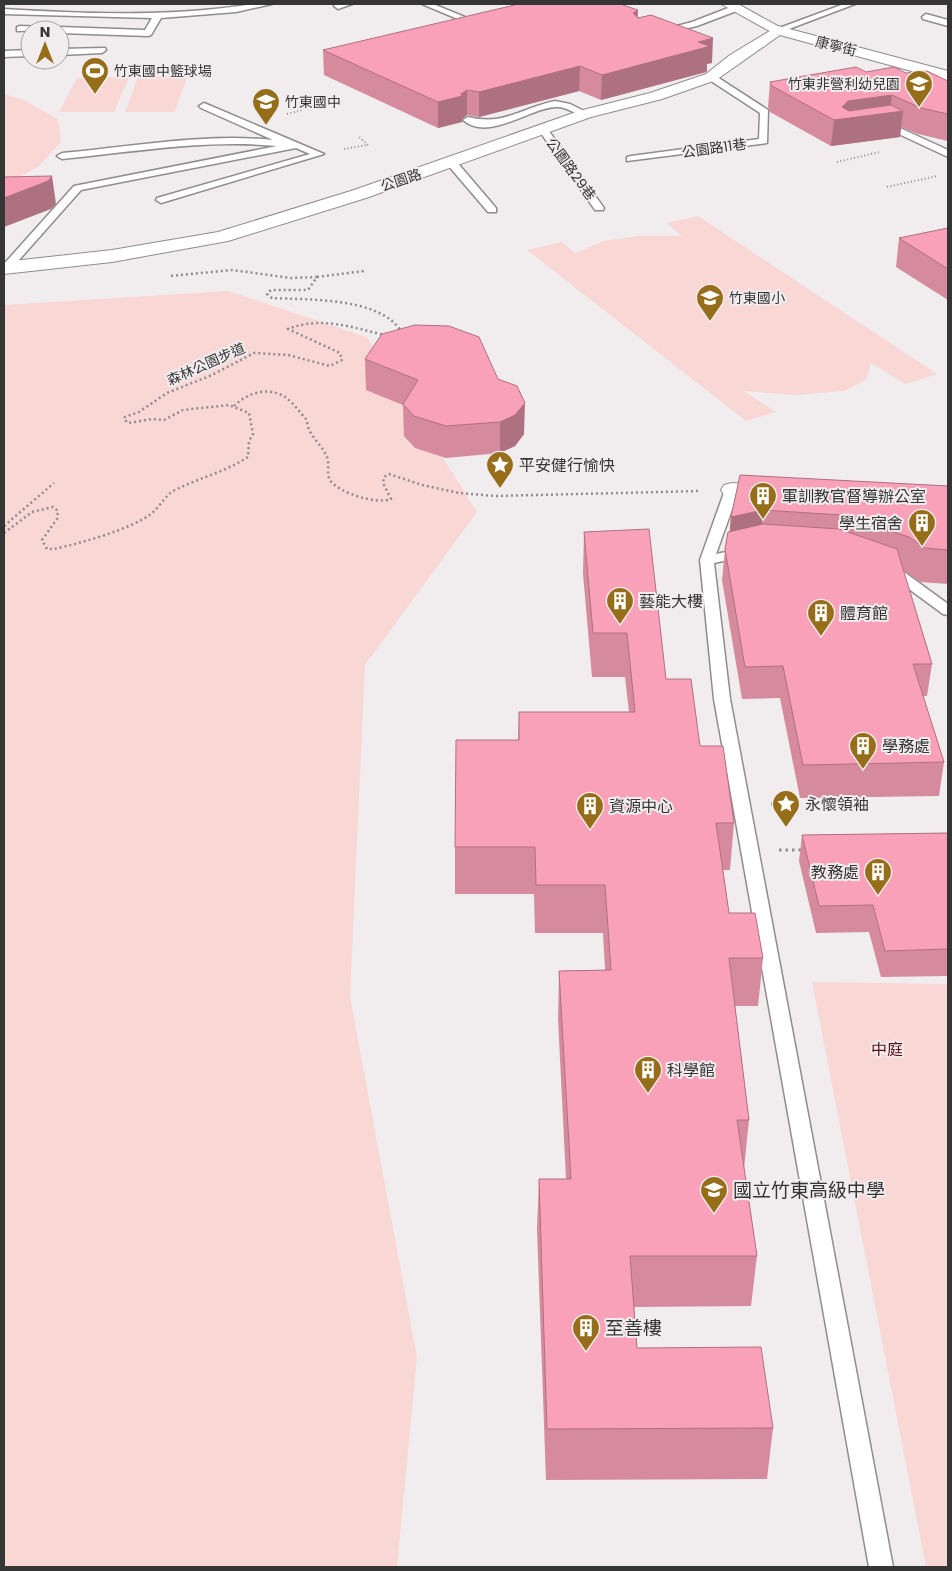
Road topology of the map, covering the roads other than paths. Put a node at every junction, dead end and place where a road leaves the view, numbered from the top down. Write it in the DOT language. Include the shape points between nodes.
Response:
graph roads {
  1 [pos="213,4"];
  2 [pos="268,4"];
  3 [pos="348,4"];
  4 [pos="426,4"];
  5 [pos="851,4"];
  6 [pos="194,6"];
  7 [pos="338,6"];
  8 [pos="732,6"];
  9 [pos="4,12"];
  10 [pos="159,14"];
  11 [pos="926,17"];
  12 [pos="948,23"];
  13 [pos="454,27"];
  14 [pos="70,30"];
  15 [pos="778,30"];
  16 [pos="657,32"];
  17 [pos="102,50"];
  18 [pos="70,52"];
  19 [pos="20,53"];
  20 [pos="4,54"];
  21 [pos="948,76"];
  22 [pos="711,77"];
  23 [pos="204,106"];
  24 [pos="585,114"];
  25 [pos="468,120"];
  26 [pos="872,128"];
  27 [pos="543,129"];
  28 [pos="297,146"];
  29 [pos="948,154"];
  30 [pos="62,156"];
  31 [pos="631,160"];
  32 [pos="451,162"];
  33 [pos="161,200"];
  34 [pos="599,208"];
  35 [pos="492,210"];
  36 [pos="5,268"];
  37 [pos="732,490"];
  38 [pos="791,491"];
  39 [pos="760,549"];
  40 [pos="707,560"];
  41 [pos="873,566"];
  42 [pos="948,611"];
  43 [pos="881,1567"];
  1 -- 6 [label="lane"];
  2 -- 10 [label="lane" via="242,9"];
  3 -- 7 [label="lane"];
  4 -- 13 [label="lane" via="477,21"];
  5 -- 15 [label="lane"];
  8 -- 15 [label="street, 康寧街"];
  8 -- 16 [label="lane" via="694,24"];
  9 -- 10 [label="lane"];
  10 -- 14 [label="lane" via="148,33"];
  11 -- 12 [label="lane"];
  15 -- 21 [label="street, 康寧街"];
  15 -- 22 [label="street, 公園路"];
  17 -- 18 [label="lane"];
  19 -- 20 [label="lane"];
  22 -- 24 [label="street, 公園路" via="656,96"];
  22 -- 31 [label="lane, 公園路11巷" via="765,112 764,142"];
  23 -- 28 [label="lane"];
  24 -- 25 [label="lane" via="557,104 503,123 481,124"];
  24 -- 27 [label="street, 公園路"];
  26 -- 29 [label="lane" via="889,126"];
  27 -- 32 [label="street, 公園路"];
  27 -- 34 [label="lane, 公園路29巷"];
  28 -- 30 [label="lane" via="254,142 191,144"];
  28 -- 33 [label="lane" via="319,154"];
  28 -- 36 [label="lane" via="78,188"];
  32 -- 35 [label="lane"];
  32 -- 36 [label="street, 公園路" via="222,237 112,256"];
  37 -- 38 [label="street"];
  37 -- 40 [label="lane"];
  39 -- 40 [label="lane"];
  40 -- 43 [label="lane" via="722,699"];
  41 -- 42 [label="lane" via="899,575"];
}
